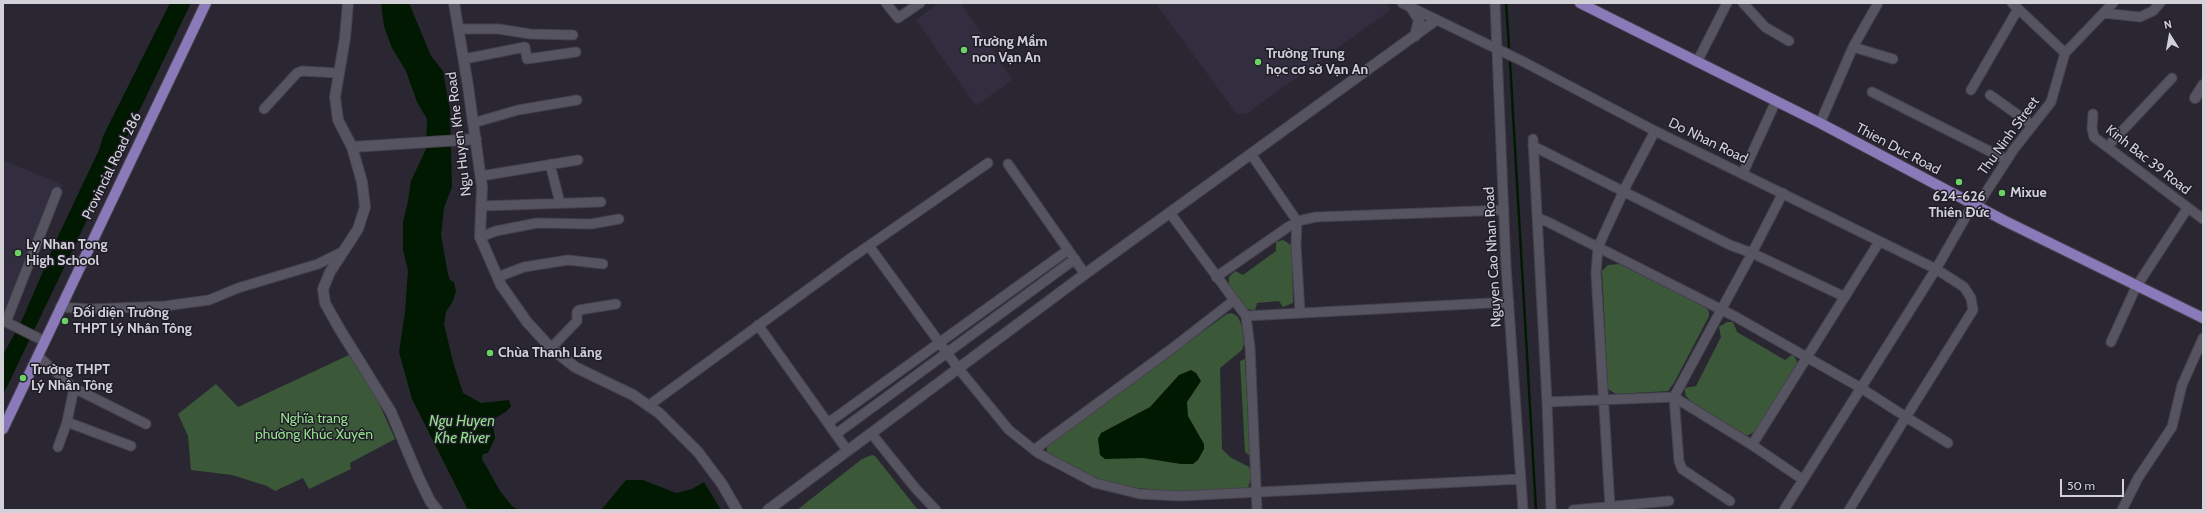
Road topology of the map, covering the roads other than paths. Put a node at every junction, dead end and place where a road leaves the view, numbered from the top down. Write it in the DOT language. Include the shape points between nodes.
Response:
graph roads {
  1 [pos="206,3"];
  2 [pos="348,3"];
  3 [pos="454,3"];
  4 [pos="886,3"];
  5 [pos="920,3"];
  6 [pos="1495,3"];
  7 [pos="1580,3"];
  8 [pos="1727,3"];
  9 [pos="1743,3"];
  10 [pos="1878,3"];
  11 [pos="2113,3"];
  12 [pos="2160,3"];
  13 [pos="1406,5"];
  14 [pos="2015,6"];
  15 [pos="2103,12"];
  16 [pos="1436,20"];
  17 [pos="459,29"];
  18 [pos="573,35"];
  19 [pos="1415,36"];
  20 [pos="1789,41"];
  21 [pos="1853,47"];
  22 [pos="1496,48"];
  23 [pos="576,52"];
  24 [pos="2065,53"];
  25 [pos="1893,59"];
  26 [pos="464,60"];
  27 [pos="1697,62"];
  28 [pos="338,73"];
  29 [pos="2172,78"];
  30 [pos="2203,85"];
  31 [pos="1971,90"];
  32 [pos="1872,92"];
  33 [pos="1990,95"];
  34 [pos="2195,98"];
  35 [pos="577,100"];
  36 [pos="1776,101"];
  37 [pos="264,109"];
  38 [pos="2093,114"];
  39 [pos="473,123"];
  40 [pos="1820,124"];
  41 [pos="2032,125"];
  42 [pos="1655,131"];
  43 [pos="472,139"];
  44 [pos="352,147"];
  45 [pos="2107,147"];
  46 [pos="1250,154"];
  47 [pos="578,160"];
  48 [pos="2007,160"];
  49 [pos="988,163"];
  50 [pos="550,164"];
  51 [pos="1008,164"];
  52 [pos="1743,173"];
  53 [pos="481,176"];
  54 [pos="1625,189"];
  55 [pos="57,192"];
  56 [pos="1782,193"];
  57 [pos="601,202"];
  58 [pos="560,203"];
  59 [pos="1975,205"];
  60 [pos="481,206"];
  61 [pos="2187,209"];
  62 [pos="1504,210"];
  63 [pos="1170,213"];
  64 [pos="1538,218"];
  65 [pos="619,219"];
  66 [pos="2203,219"];
  67 [pos="1297,222"];
  68 [pos="480,237"];
  69 [pos="1879,242"];
  70 [pos="869,246"];
  71 [pos="1598,247"];
  72 [pos="1068,250"];
  73 [pos="342,252"];
  74 [pos="1752,253"];
  75 [pos="1075,259"];
  76 [pos="602,264"];
  77 [pos="1936,270"];
  78 [pos="1085,274"];
  79 [pos="498,277"];
  80 [pos="1216,278"];
  81 [pos="2136,286"];
  82 [pos="1845,297"];
  83 [pos="1233,301"];
  84 [pos="1509,302"];
  85 [pos="616,304"];
  86 [pos="60,307"];
  87 [pos="1721,310"];
  88 [pos="1300,313"];
  89 [pos="1246,316"];
  90 [pos="2203,318"];
  91 [pos="758,325"];
  92 [pos="8,326"];
  93 [pos="2203,338"];
  94 [pos="42,339"];
  95 [pos="2111,342"];
  96 [pos="939,343"];
  97 [pos="552,348"];
  98 [pos="947,353"];
  99 [pos="38,356"];
  100 [pos="1809,357"];
  101 [pos="958,368"];
  102 [pos="74,388"];
  103 [pos="1861,388"];
  104 [pos="1674,397"];
  105 [pos="1604,400"];
  106 [pos="1547,402"];
  107 [pos="648,406"];
  108 [pos="1906,417"];
  109 [pos="67,422"];
  110 [pos="828,423"];
  111 [pos="146,424"];
  112 [pos="3,429"];
  113 [pos="871,433"];
  114 [pos="836,434"];
  115 [pos="1948,443"];
  116 [pos="1752,445"];
  117 [pos="131,446"];
  118 [pos="58,447"];
  119 [pos="847,450"];
  120 [pos="1034,450"];
  121 [pos="1521,479"];
  122 [pos="1802,479"];
  123 [pos="1256,492"];
  124 [pos="1669,501"];
  125 [pos="1730,501"];
  126 [pos="1610,507"];
  127 [pos="437,510"];
  128 [pos="737,510"];
  129 [pos="768,510"];
  130 [pos="936,510"];
  131 [pos="1257,510"];
  132 [pos="1523,510"];
  133 [pos="1551,510"];
  134 [pos="1573,510"];
  135 [pos="1784,510"];
  136 [pos="1849,510"];
  137 [pos="2122,510"];
  1 -- 86 [label="main road, Provincial Road 286"];
  2 -- 28 [label="street"];
  3 -- 17 [label="street, Ngu Huyen Khe Road"];
  4 -- 5 [label="street" via="898,18"];
  6 -- 22 [label="street, Nguyen Cao Nhan Road"];
  7 -- 27 [label="main road, Thien Duc Road"];
  8 -- 27 [label="street"];
  9 -- 20 [label="street" via="1765,27"];
  10 -- 21 [label="street"];
  11 -- 15 [label="street, Thu Ninh Street"];
  12 -- 15 [label="street" via="2153,11 2140,17"];
  13 -- 16 [label="street, Do Nhan Road"];
  13 -- 19 [label="street" via="1419,20"];
  14 -- 24 [label="street"];
  14 -- 31 [label="street"];
  15 -- 24 [label="street, Thu Ninh Street"];
  16 -- 19 [label="street"];
  16 -- 22 [label="street, Do Nhan Road"];
  17 -- 18 [label="street" via="499,29 530,34"];
  17 -- 26 [label="street, Ngu Huyen Khe Road"];
  19 -- 46 [label="street"];
  21 -- 25 [label="street"];
  21 -- 40 [label="street"];
  22 -- 42 [label="street, Do Nhan Road"];
  22 -- 62 [label="street, Nguyen Cao Nhan Road"];
  23 -- 26 [label="street" via="527,59 525,47"];
  24 -- 41 [label="street, Thu Ninh Street" via="2051,102"];
  26 -- 39 [label="street, Ngu Huyen Khe Road"];
  27 -- 36 [label="main road, Thien Duc Road"];
  28 -- 37 [label="street" via="297,73"];
  28 -- 44 [label="street" via="335,97 338,120"];
  29 -- 45 [label="street"];
  30 -- 34 [label="street"];
  32 -- 48 [label="street"];
  33 -- 41 [label="street"];
  35 -- 39 [label="street" via="518,110"];
  36 -- 40 [label="main road, Thien Duc Road"];
  36 -- 52 [label="street"];
  38 -- 45 [label="street, Kinh Bac 39 Road" via="2092,134"];
  39 -- 43 [label="street, Ngu Huyen Khe Road"];
  40 -- 59 [label="main road, Thien Duc Road"];
  41 -- 48 [label="street, Thu Ninh Street"];
  42 -- 52 [label="street, Do Nhan Road"];
  42 -- 54 [label="street"];
  43 -- 44 [label="street"];
  43 -- 53 [label="street, Ngu Huyen Khe Road"];
  44 -- 73 [label="street" via="362,182 365,207 358,229"];
  45 -- 61 [label="street, Kinh Bac 39 Road"];
  46 -- 63 [label="street"];
  46 -- 67 [label="street"];
  47 -- 50 [label="street"];
  48 -- 59 [label="street, Thu Ninh Street"];
  49 -- 70 [label="street"];
  50 -- 53 [label="street"];
  50 -- 58 [label="street"];
  51 -- 72 [label="street"];
  52 -- 56 [label="street, Do Nhan Road"];
  53 -- 60 [label="street, Ngu Huyen Khe Road"];
  54 -- 64 [label="street" via="1533,142"];
  54 -- 71 [label="street"];
  54 -- 74 [label="street" via="1732,240"];
  55 -- 92 [label="street"];
  56 -- 69 [label="street, Do Nhan Road"];
  56 -- 74 [label="street"];
  57 -- 58 [label="street"];
  58 -- 60 [label="street"];
  59 -- 77 [label="street"];
  59 -- 81 [label="main road, Thien Duc Road"];
  60 -- 68 [label="street, Ngu Huyen Khe Road"];
  61 -- 66 [label="street, Kinh Bac 39 Road"];
  61 -- 81 [label="street"];
  62 -- 67 [label="street" via="1316,217"];
  62 -- 84 [label="street, Nguyen Cao Nhan Road"];
  63 -- 78 [label="street"];
  63 -- 80 [label="street"];
  64 -- 71 [label="street"];
  64 -- 106 [label="street"];
  65 -- 68 [label="street" via="590,224 537,223 496,231"];
  67 -- 80 [label="street"];
  67 -- 88 [label="street"];
  68 -- 79 [label="street, Ngu Huyen Khe Road"];
  69 -- 77 [label="street, Do Nhan Road"];
  69 -- 82 [label="street"];
  70 -- 91 [label="street"];
  70 -- 96 [label="street"];
  71 -- 87 [label="street"];
  71 -- 105 [label="street" via="1596,273"];
  72 -- 75 [label="street"];
  72 -- 96 [label="street"];
  73 -- 86 [label="street" via="318,264 238,288 209,300 164,306 90,309"];
  73 -- 127 [label="street" via="323,289 325,303 392,412 418,476"];
  74 -- 82 [label="street"];
  74 -- 87 [label="street"];
  75 -- 78 [label="street"];
  75 -- 98 [label="street"];
  76 -- 79 [label="street" via="568,260 524,267"];
  77 -- 103 [label="street"];
  77 -- 108 [label="street, Do Nhan Road" via="1964,287 1971,298 1973,310"];
  78 -- 101 [label="street"];
  79 -- 97 [label="street, Ngu Huyen Khe Road" via="512,303"];
  80 -- 83 [label="street"];
  81 -- 90 [label="main road, Thien Duc Road"];
  81 -- 95 [label="street"];
  82 -- 100 [label="street"];
  83 -- 89 [label="street"];
  83 -- 120 [label="street"];
  84 -- 88 [label="street"];
  84 -- 121 [label="street, Nguyen Cao Nhan Road"];
  85 -- 97 [label="street" via="577,311 577,321"];
  86 -- 94 [label="main road, Provincial Road 286"];
  87 -- 100 [label="street"];
  87 -- 104 [label="street"];
  88 -- 89 [label="street"];
  89 -- 123 [label="street" via="1257,464"];
  91 -- 107 [label="street"];
  91 -- 110 [label="street"];
  92 -- 94 [label="street"];
  93 -- 137 [label="street" via="2182,385 2172,427 2138,478"];
  94 -- 99 [label="main road, Provincial Road 286"];
  96 -- 98 [label="street"];
  96 -- 110 [label="street"];
  97 -- 107 [label="street, Ngu Huyen Khe Road" via="575,367 633,395"];
  98 -- 101 [label="street"];
  98 -- 114 [label="street"];
  99 -- 102 [label="street"];
  99 -- 112 [label="main road, Provincial Road 286"];
  100 -- 103 [label="street"];
  100 -- 116 [label="street"];
  101 -- 113 [label="street"];
  101 -- 120 [label="street" via="1009,430"];
  102 -- 109 [label="street"];
  102 -- 111 [label="street"];
  103 -- 108 [label="street"];
  103 -- 122 [label="street"];
  104 -- 105 [label="street"];
  104 -- 116 [label="street"];
  104 -- 125 [label="street" via="1679,461 1682,469"];
  105 -- 106 [label="street"];
  105 -- 126 [label="street"];
  106 -- 133 [label="street"];
  107 -- 128 [label="street, Ngu Huyen Khe Road" via="698,452 722,484"];
  108 -- 115 [label="street"];
  108 -- 136 [label="street"];
  109 -- 117 [label="street"];
  109 -- 118 [label="street"];
  110 -- 114 [label="street"];
  113 -- 119 [label="street"];
  113 -- 130 [label="street"];
  114 -- 119 [label="street"];
  116 -- 122 [label="street"];
  119 -- 129 [label="street"];
  120 -- 123 [label="street" via="1078,476 1122,491 1180,496"];
  121 -- 123 [label="street"];
  121 -- 132 [label="street, Nguyen Cao Nhan Road"];
  122 -- 135 [label="street"];
  123 -- 131 [label="street"];
  124 -- 126 [label="street"];
  126 -- 134 [label="street"];
}
